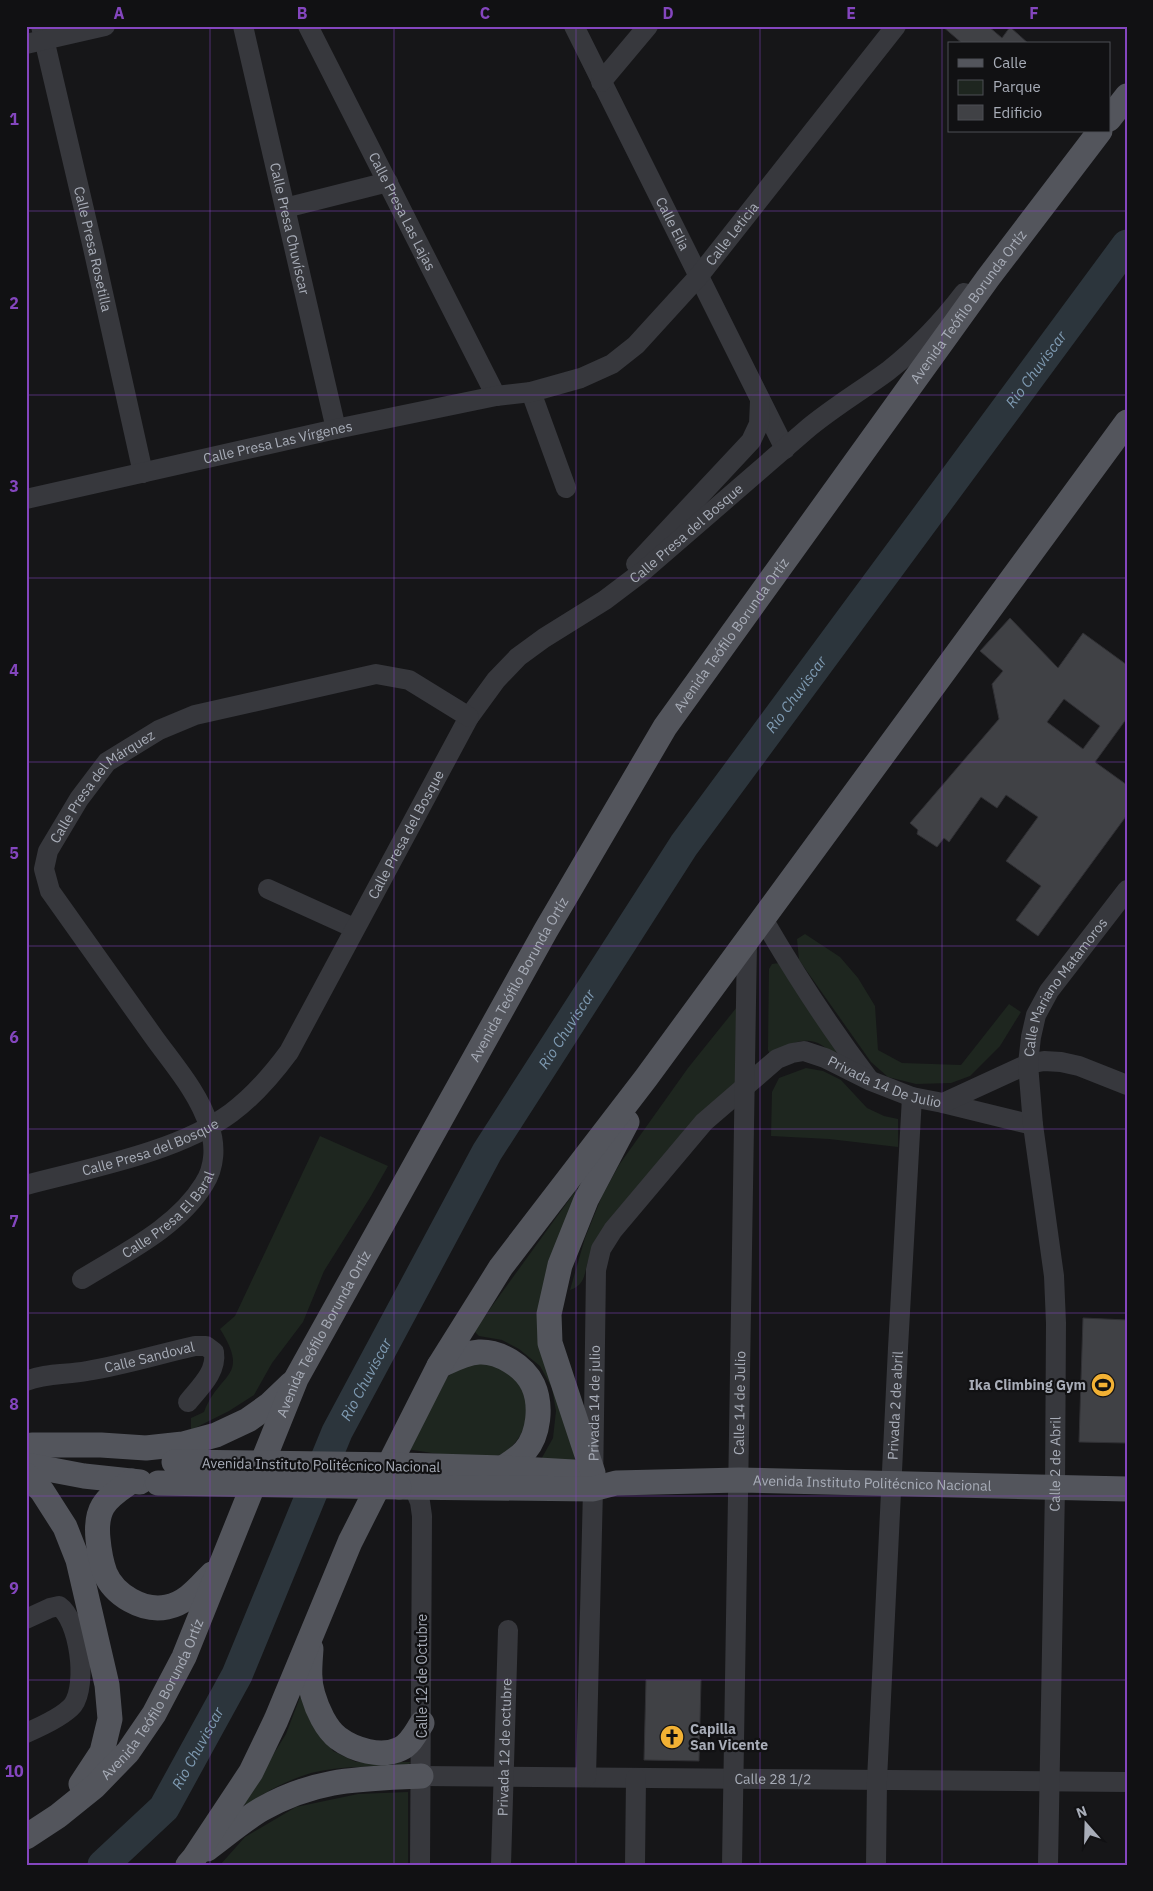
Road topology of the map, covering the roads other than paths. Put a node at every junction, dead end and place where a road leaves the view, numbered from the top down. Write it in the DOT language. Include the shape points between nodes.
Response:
graph roads {
  1 [pos="105,26"];
  2 [pos="243,26"];
  3 [pos="308,26"];
  4 [pos="574,26"];
  5 [pos="648,26"];
  6 [pos="896,26"];
  7 [pos="37,37"];
  8 [pos="601,82"];
  9 [pos="1127,96"];
  10 [pos="1110,118"];
  11 [pos="1099,132"];
  12 [pos="1084,153"];
  13 [pos="388,182"];
  14 [pos="285,208"];
  15 [pos="698,277"];
  16 [pos="530,392"];
  17 [pos="496,396"];
  18 [pos="760,400"];
  19 [pos="1127,422"];
  20 [pos="336,429"];
  21 [pos="785,449"];
  22 [pos="143,473"];
  23 [pos="566,488"];
  24 [pos="26,499"];
  25 [pos="606,600"];
  26 [pos="469,718"];
  27 [pos="268,889"];
  28 [pos="1127,890"];
  29 [pos="763,919"];
  30 [pos="354,928"];
  31 [pos="747,941"];
  32 [pos="1028,1064"];
  33 [pos="646,1078"];
  34 [pos="871,1081"];
  35 [pos="1127,1085"];
  36 [pos="746,1087"];
  37 [pos="912,1097"];
  38 [pos="943,1104"];
  39 [pos="1033,1125"];
  40 [pos="210,1126"];
  41 [pos="26,1186"];
  42 [pos="82,1279"];
  43 [pos="439,1366"];
  44 [pos="296,1379"];
  45 [pos="26,1381"];
  46 [pos="188,1402"];
  47 [pos="28,1451"];
  48 [pos="503,1468"];
  49 [pos="26,1475"];
  50 [pos="405,1480"];
  51 [pos="739,1480"];
  52 [pos="132,1481"];
  53 [pos="601,1482"];
  54 [pos="892,1484"];
  55 [pos="1055,1488"];
  56 [pos="1127,1489"];
  57 [pos="220,1564"];
  58 [pos="26,1619"];
  59 [pos="313,1629"];
  60 [pos="508,1630"];
  61 [pos="422,1723"];
  62 [pos="26,1733"];
  63 [pos="421,1776"];
  64 [pos="503,1777"];
  65 [pos="586,1777"];
  66 [pos="636,1778"];
  67 [pos="733,1778"];
  68 [pos="877,1780"];
  69 [pos="1050,1781"];
  70 [pos="1127,1782"];
  71 [pos="58,1816"];
  72 [pos="26,1837"];
  73 [pos="191,1861"];
  74 [pos="420,1865"];
  75 [pos="501,1865"];
  76 [pos="635,1865"];
  77 [pos="732,1865"];
  78 [pos="876,1865"];
  79 [pos="1048,1865"];
  1 -- 7 [label="street"];
  2 -- 14 [label="street, Calle Presa Chuvíscar"];
  3 -- 13 [label="street, Calle Presa Las Lajas"];
  4 -- 8 [label="street, Calle Elia"];
  5 -- 8 [label="street"];
  6 -- 15 [label="street, Calle Leticia"];
  7 -- 22 [label="street, Calle Presa Rosetilla" via="93,248"];
  8 -- 15 [label="street, Calle Elia"];
  9 -- 10 [label="main road"];
  11 -- 12 [label="main road, Avenida Teófilo Borunda Ortíz"];
  12 -- 21 [label="street, Calle Presa del Bosque" via="1060,165 957,302 910,352 830,410"];
  12 -- 44 [label="main road, Avenida Teófilo Borunda Ortíz" via="988,278 665,727 541,939"];
  13 -- 14 [label="street"];
  13 -- 17 [label="street, Calle Presa Las Lajas"];
  14 -- 20 [label="street, Calle Presa Chuvíscar"];
  15 -- 16 [label="street, Calle Leticia" via="636,345 612,364 581,378"];
  15 -- 18 [label="street, Calle Elia"];
  16 -- 17 [label="street, Calle Presa Las Vírgenes"];
  16 -- 23 [label="street"];
  17 -- 20 [label="street, Calle Presa Las Vírgenes"];
  18 -- 21 [label="street, Calle Elia"];
  18 -- 25 [label="street" via="759,424 751,440"];
  19 -- 29 [label="main road"];
  20 -- 22 [label="street, Calle Presa Las Vírgenes"];
  21 -- 25 [label="street, Calle Presa del Bosque" via="674,546"];
  22 -- 24 [label="street, Calle Presa Las Vírgenes"];
  25 -- 26 [label="street, Calle Presa del Bosque" via="518,657 496,680"];
  26 -- 30 [label="street, Calle Presa del Bosque"];
  26 -- 40 [label="street, Calle Presa del Márquez" via="409,680 376,674 345,680 196,715 159,730 107,762 79,799 48,851 44,869 50,891 190,1089"];
  27 -- 30 [label="street"];
  28 -- 32 [label="street, Calle Mariano Matamoros" via="1050,991 1036,1015"];
  29 -- 31 [label="main road"];
  29 -- 34 [label="street" via="846,1050"];
  30 -- 40 [label="street, Calle Presa del Bosque" via="289,1052 251,1096"];
  31 -- 33 [label="main road"];
  31 -- 36 [label="street, Calle 14 de Julio"];
  32 -- 35 [label="street" via="1044,1061 1070,1064"];
  32 -- 38 [label="street, Privada 14 De Julio"];
  32 -- 39 [label="street, Calle 2 de Abril"];
  33 -- 43 [label="main road" via="500,1267"];
  33 -- 53 [label="main road" via="621,1135 586,1200 560,1265 549,1314 550,1343"];
  34 -- 36 [label="street, Privada 14 De Julio" via="804,1051 777,1059"];
  34 -- 37 [label="street, Privada 14 De Julio"];
  36 -- 51 [label="street, Calle 14 de Julio"];
  36 -- 53 [label="street, Privada 14 de julio" via="704,1122 613,1230 601,1249 596,1270"];
  37 -- 38 [label="street, Privada 14 De Julio"];
  37 -- 54 [label="street, Privada 2 de abril"];
  38 -- 39 [label="street"];
  39 -- 55 [label="street, Calle 2 de Abril" via="1054,1276"];
  40 -- 41 [label="street, Calle Presa del Bosque" via="143,1153"];
  40 -- 42 [label="street, Calle Presa El Baral" via="214,1146 212,1163 205,1184 183,1211 149,1238"];
  43 -- 48 [label="main road" via="462,1355 480,1352 503,1357 521,1370 532,1385 538,1407 536,1432 524,1452"];
  43 -- 59 [label="main road" via="350,1542"];
  44 -- 47 [label="main road" via="248,1420 216,1435 183,1444"];
  44 -- 57 [label="main road, Avenida Teófilo Borunda Ortíz"];
  45 -- 46 [label="street, Calle Sandoval" via="206,1346 214,1352 215,1362 211,1373"];
  47 -- 50 [label="main road, Avenida Instituto Politécnico Nacional, bridge"];
  47 -- 52 [label="main road, Avenida Instituto Politécnico Nacional" via="84,1476"];
  48 -- 50 [label="main road, Avenida Instituto Politécnico Nacional"];
  48 -- 53 [label="main road, Avenida Instituto Politécnico Nacional"];
  49 -- 71 [label="main road" via="42,1491 65,1527 78,1560 107,1685 110,1719 102,1752"];
  50 -- 52 [label="main road, Avenida Instituto Politécnico Nacional, bridge"];
  50 -- 53 [label="main road, Avenida Instituto Politécnico Nacional"];
  50 -- 61 [label="street, Calle 12 de Octubre" via="420,1502 422,1516"];
  51 -- 53 [label="main road, Avenida Instituto Politécnico Nacional"];
  51 -- 54 [label="main road, Avenida Instituto Politécnico Nacional"];
  51 -- 67 [label="street, Calle 14 de Julio"];
  52 -- 57 [label="main road" via="103,1507 97,1527 106,1574 118,1592 144,1607 167,1607 190,1598"];
  53 -- 65 [label="street, Privada 14 de julio"];
  54 -- 55 [label="main road, Avenida Instituto Politécnico Nacional"];
  54 -- 68 [label="street, Privada 2 de abril"];
  55 -- 56 [label="main road, Avenida Instituto Politécnico Nacional"];
  55 -- 69 [label="street, Calle 2 de Abril"];
  57 -- 71 [label="main road, Avenida Teófilo Borunda Ortíz" via="184,1657 154,1714 128,1752"];
  58 -- 62 [label="street" via="50,1608 59,1606 64,1610 78,1647 81,1667 81,1686 73,1705 52,1721"];
  59 -- 61 [label="main road" via="309,1669 312,1695 323,1720 337,1738 360,1750 378,1753 400,1749 412,1740"];
  59 -- 73 [label="main road" via="251,1772"];
  60 -- 64 [label="street, Privada 12 de octubre"];
  61 -- 63 [label="street, Calle 12 de Octubre"];
  63 -- 64 [label="street, Calle 28 1/2"];
  63 -- 73 [label="main road" via="329,1782 293,1793 261,1810"];
  63 -- 74 [label="street, Calle 12 de Octubre"];
  64 -- 65 [label="street, Calle 28 1/2"];
  64 -- 75 [label="street, Privada 12 de octubre"];
  65 -- 66 [label="street, Calle 28 1/2"];
  66 -- 67 [label="street, Calle 28 1/2"];
  66 -- 76 [label="street"];
  67 -- 68 [label="street, Calle 28 1/2"];
  67 -- 77 [label="street, Calle 14 de Julio"];
  68 -- 69 [label="street, Calle 28 1/2"];
  68 -- 78 [label="street, Privada 2 de abril"];
  69 -- 70 [label="street, Calle 28 1/2"];
  69 -- 79 [label="street, Calle 2 de Abril"];
  71 -- 72 [label="main road, Avenida Teófilo Borunda Ortíz"];
}
